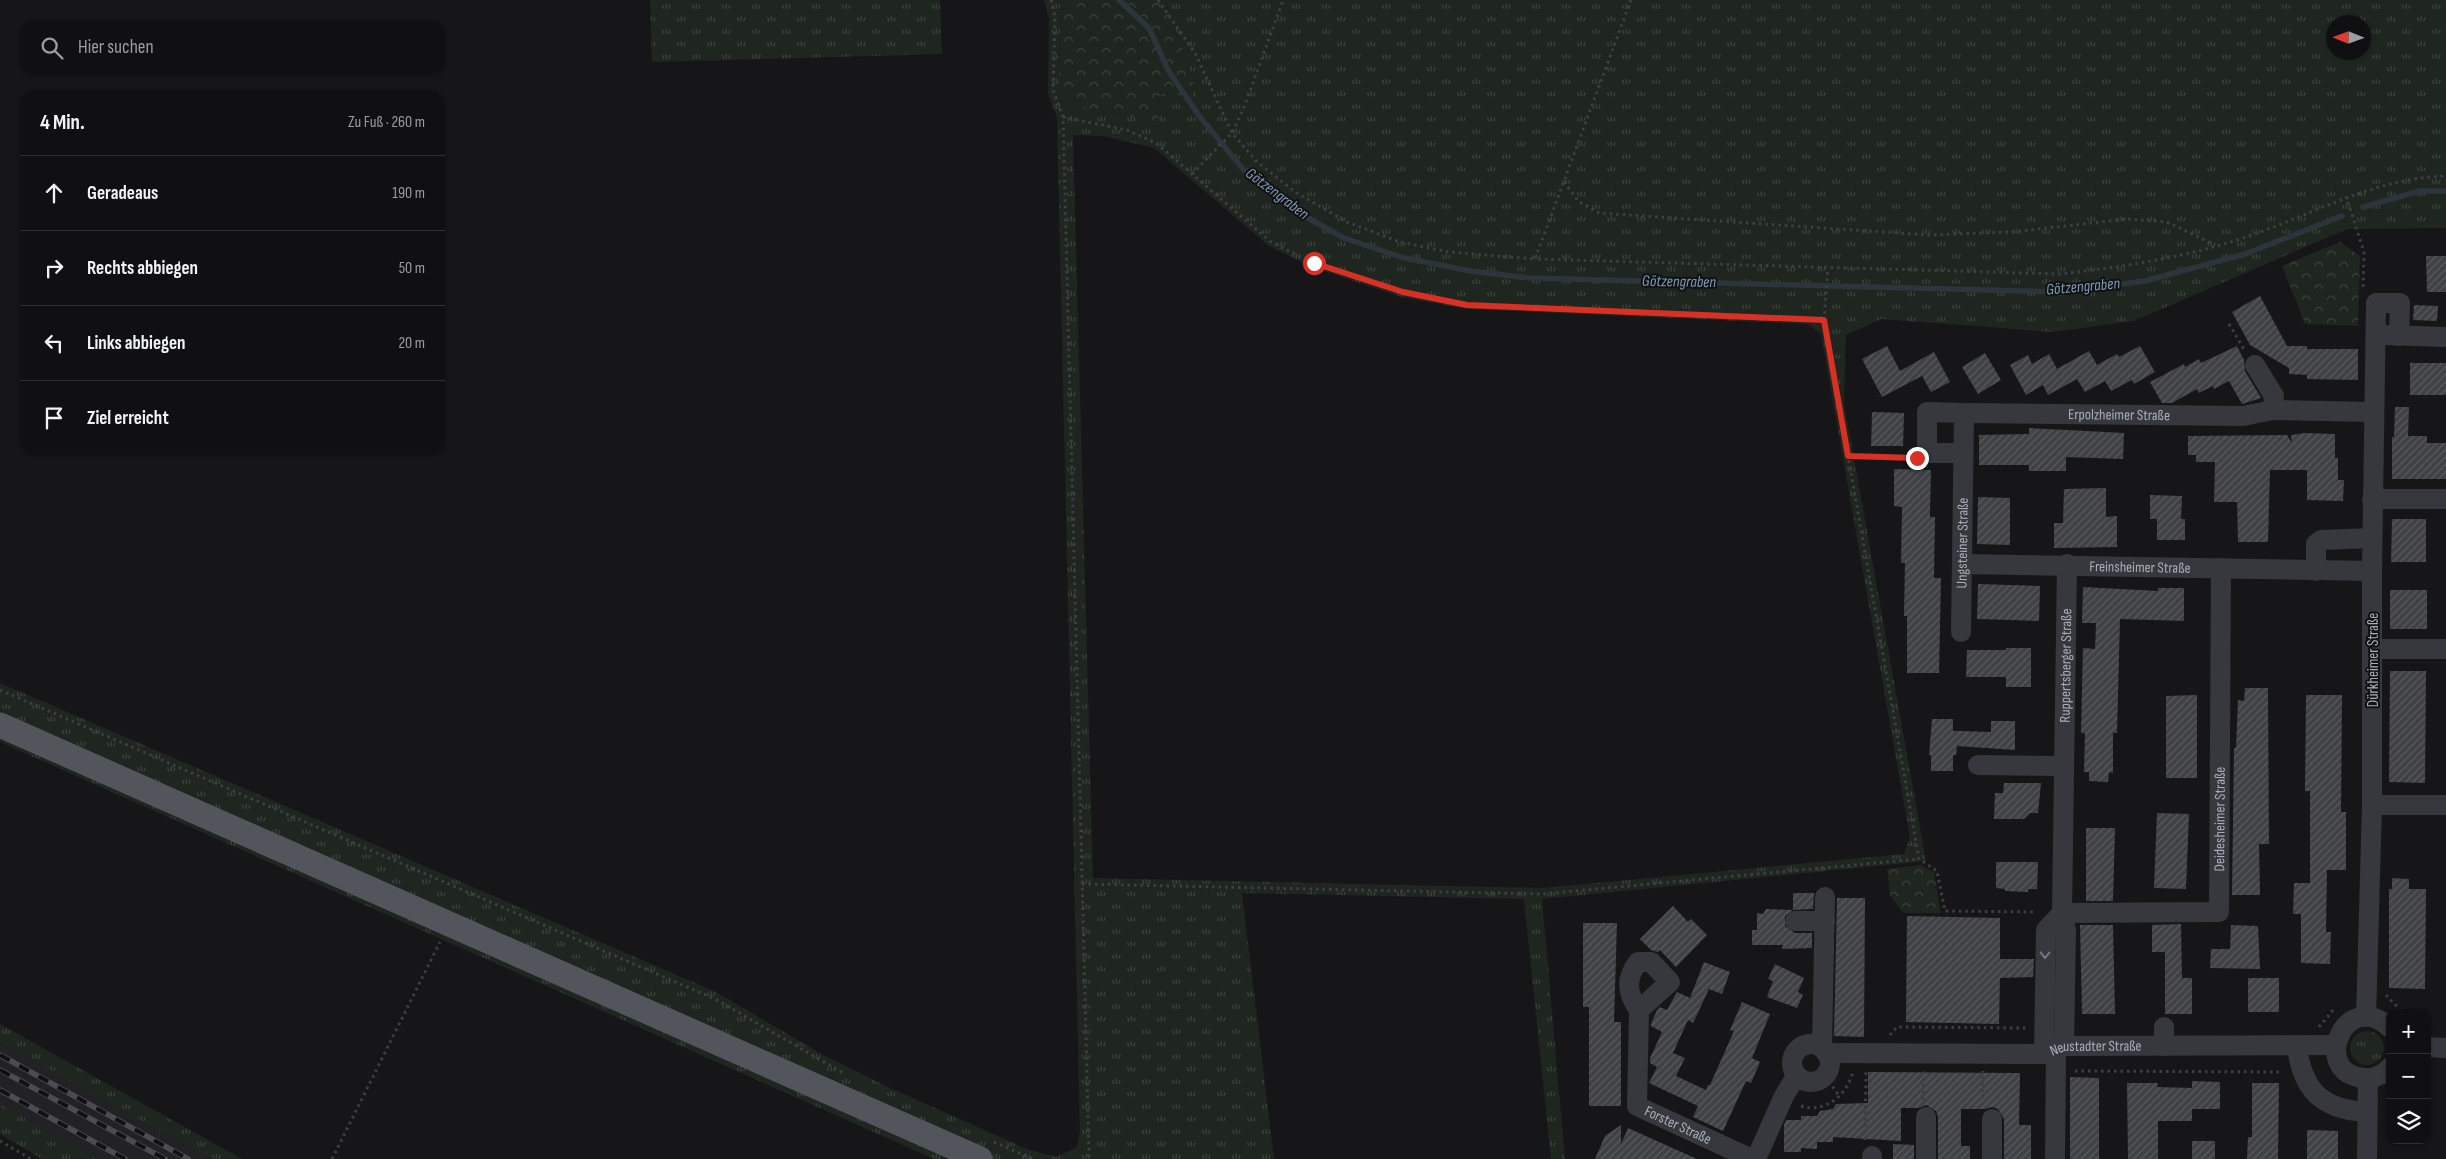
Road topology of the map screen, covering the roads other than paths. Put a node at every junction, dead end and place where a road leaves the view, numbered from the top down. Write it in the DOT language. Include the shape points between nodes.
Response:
graph roads {
  1 [pos="2375,335"];
  2 [pos="2400,336"];
  3 [pos="2446,337"];
  4 [pos="2254,365"];
  5 [pos="2273,410"];
  6 [pos="2373,412"];
  7 [pos="1964,413"];
  8 [pos="1963,453"];
  9 [pos="2372,499"];
  10 [pos="2446,499"];
  11 [pos="2372,538"];
  12 [pos="1962,564"];
  13 [pos="2067,564"];
  14 [pos="2222,568"];
  15 [pos="2316,571"];
  16 [pos="2372,571"];
  17 [pos="1961,632"];
  18 [pos="2373,649"];
  19 [pos="2446,649"];
  20 [pos="0,725"];
  21 [pos="1978,765"];
  22 [pos="2064,766"];
  23 [pos="2372,805"];
  24 [pos="2446,805"];
  25 [pos="1825,897"];
  26 [pos="2062,912"];
  27 [pos="1795,921"];
  28 [pos="1824,921"];
  29 [pos="1639,1010"];
  30 [pos="2366,1017"];
  31 [pos="2386,1025"];
  32 [pos="2336,1045"];
  33 [pos="2297,1046"];
  34 [pos="2431,1047"];
  35 [pos="2446,1048"];
  36 [pos="2055,1050"];
  37 [pos="1824,1051"];
  38 [pos="2386,1070"];
  39 [pos="1796,1076"];
  40 [pos="2368,1078"];
  41 [pos="2368,1112"];
  42 [pos="1926,1117"];
  43 [pos="1992,1119"];
  44 [pos="985,1149"];
  45 [pos="1752,1159"];
  46 [pos="1756,1159"];
  47 [pos="1926,1159"];
  48 [pos="1992,1159"];
  49 [pos="2055,1159"];
  50 [pos="2367,1159"];
  1 -- 2 [label="street"];
  1 -- 2 [label="street, Dürkheimer Straße" via="2376,303 2400,303"];
  1 -- 6 [label="street, Dürkheimer Straße"];
  2 -- 3 [label="street"];
  4 -- 5 [label="street" via="2274,396"];
  5 -- 6 [label="street, Erpolzheimer Straße"];
  5 -- 7 [label="street, Erpolzheimer Straße" via="2244,416"];
  6 -- 9 [label="street, Dürkheimer Straße"];
  7 -- 8 [label="street, Ungsteiner Straße"];
  7 -- 8 [label="street" via="1927,412 1927,453"];
  8 -- 12 [label="street, Ungsteiner Straße"];
  9 -- 10 [label="street"];
  9 -- 11 [label="street, Dürkheimer Straße"];
  11 -- 15 [label="street" via="2321,540 2316,544"];
  11 -- 16 [label="street, Dürkheimer Straße"];
  12 -- 13 [label="street, Freinsheimer Straße"];
  12 -- 17 [label="street, Ungsteiner Straße"];
  13 -- 14 [label="street, Freinsheimer Straße"];
  13 -- 22 [label="street, Ruppertsberger Straße"];
  14 -- 15 [label="street, Freinsheimer Straße"];
  14 -- 26 [label="street, Deidesheimer Straße" via="2219,912"];
  15 -- 16 [label="street, Freinsheimer Straße"];
  16 -- 18 [label="street, Dürkheimer Straße"];
  18 -- 19 [label="street"];
  18 -- 23 [label="street, Dürkheimer Straße"];
  20 -- 44 [label="main road" via="449,924"];
  21 -- 22 [label="street"];
  22 -- 26 [label="street, Ruppertsberger Straße"];
  23 -- 24 [label="street"];
  23 -- 30 [label="street, Dürkheimer Straße"];
  25 -- 28 [label="street"];
  26 -- 36 [label="street, Ruppertsberger Straße" via="2066,930"];
  27 -- 28 [label="street"];
  28 -- 37 [label="street"];
  29 -- 45 [label="street, Forster Straße" via="1637,1106"];
  30 -- 31 [label="street"];
  30 -- 32 [label="street" via="2346,1025"];
  32 -- 33 [label="street, Neustadter Straße"];
  32 -- 40 [label="street" via="2336,1056 2348,1073"];
  33 -- 36 [label="street, Neustadter Straße" via="2241,1038 2164,1036"];
  33 -- 41 [label="street" via="2305,1080 2317,1095 2345,1112"];
  34 -- 35 [label="street"];
  36 -- 37 [label="street, Neustadter Straße"];
  36 -- 49 [label="street, Ruppertsberger Straße"];
  37 -- 39 [label="street, Neustadter Straße" via="1811,1044 1799,1048 1792,1064"];
  37 -- 39 [label="street" via="1830,1065 1825,1076 1813,1082"];
  38 -- 40 [label="street"];
  39 -- 46 [label="street"];
  40 -- 41 [label="street"];
  41 -- 50 [label="street"];
  42 -- 47 [label="street"];
  43 -- 48 [label="street"];
}
